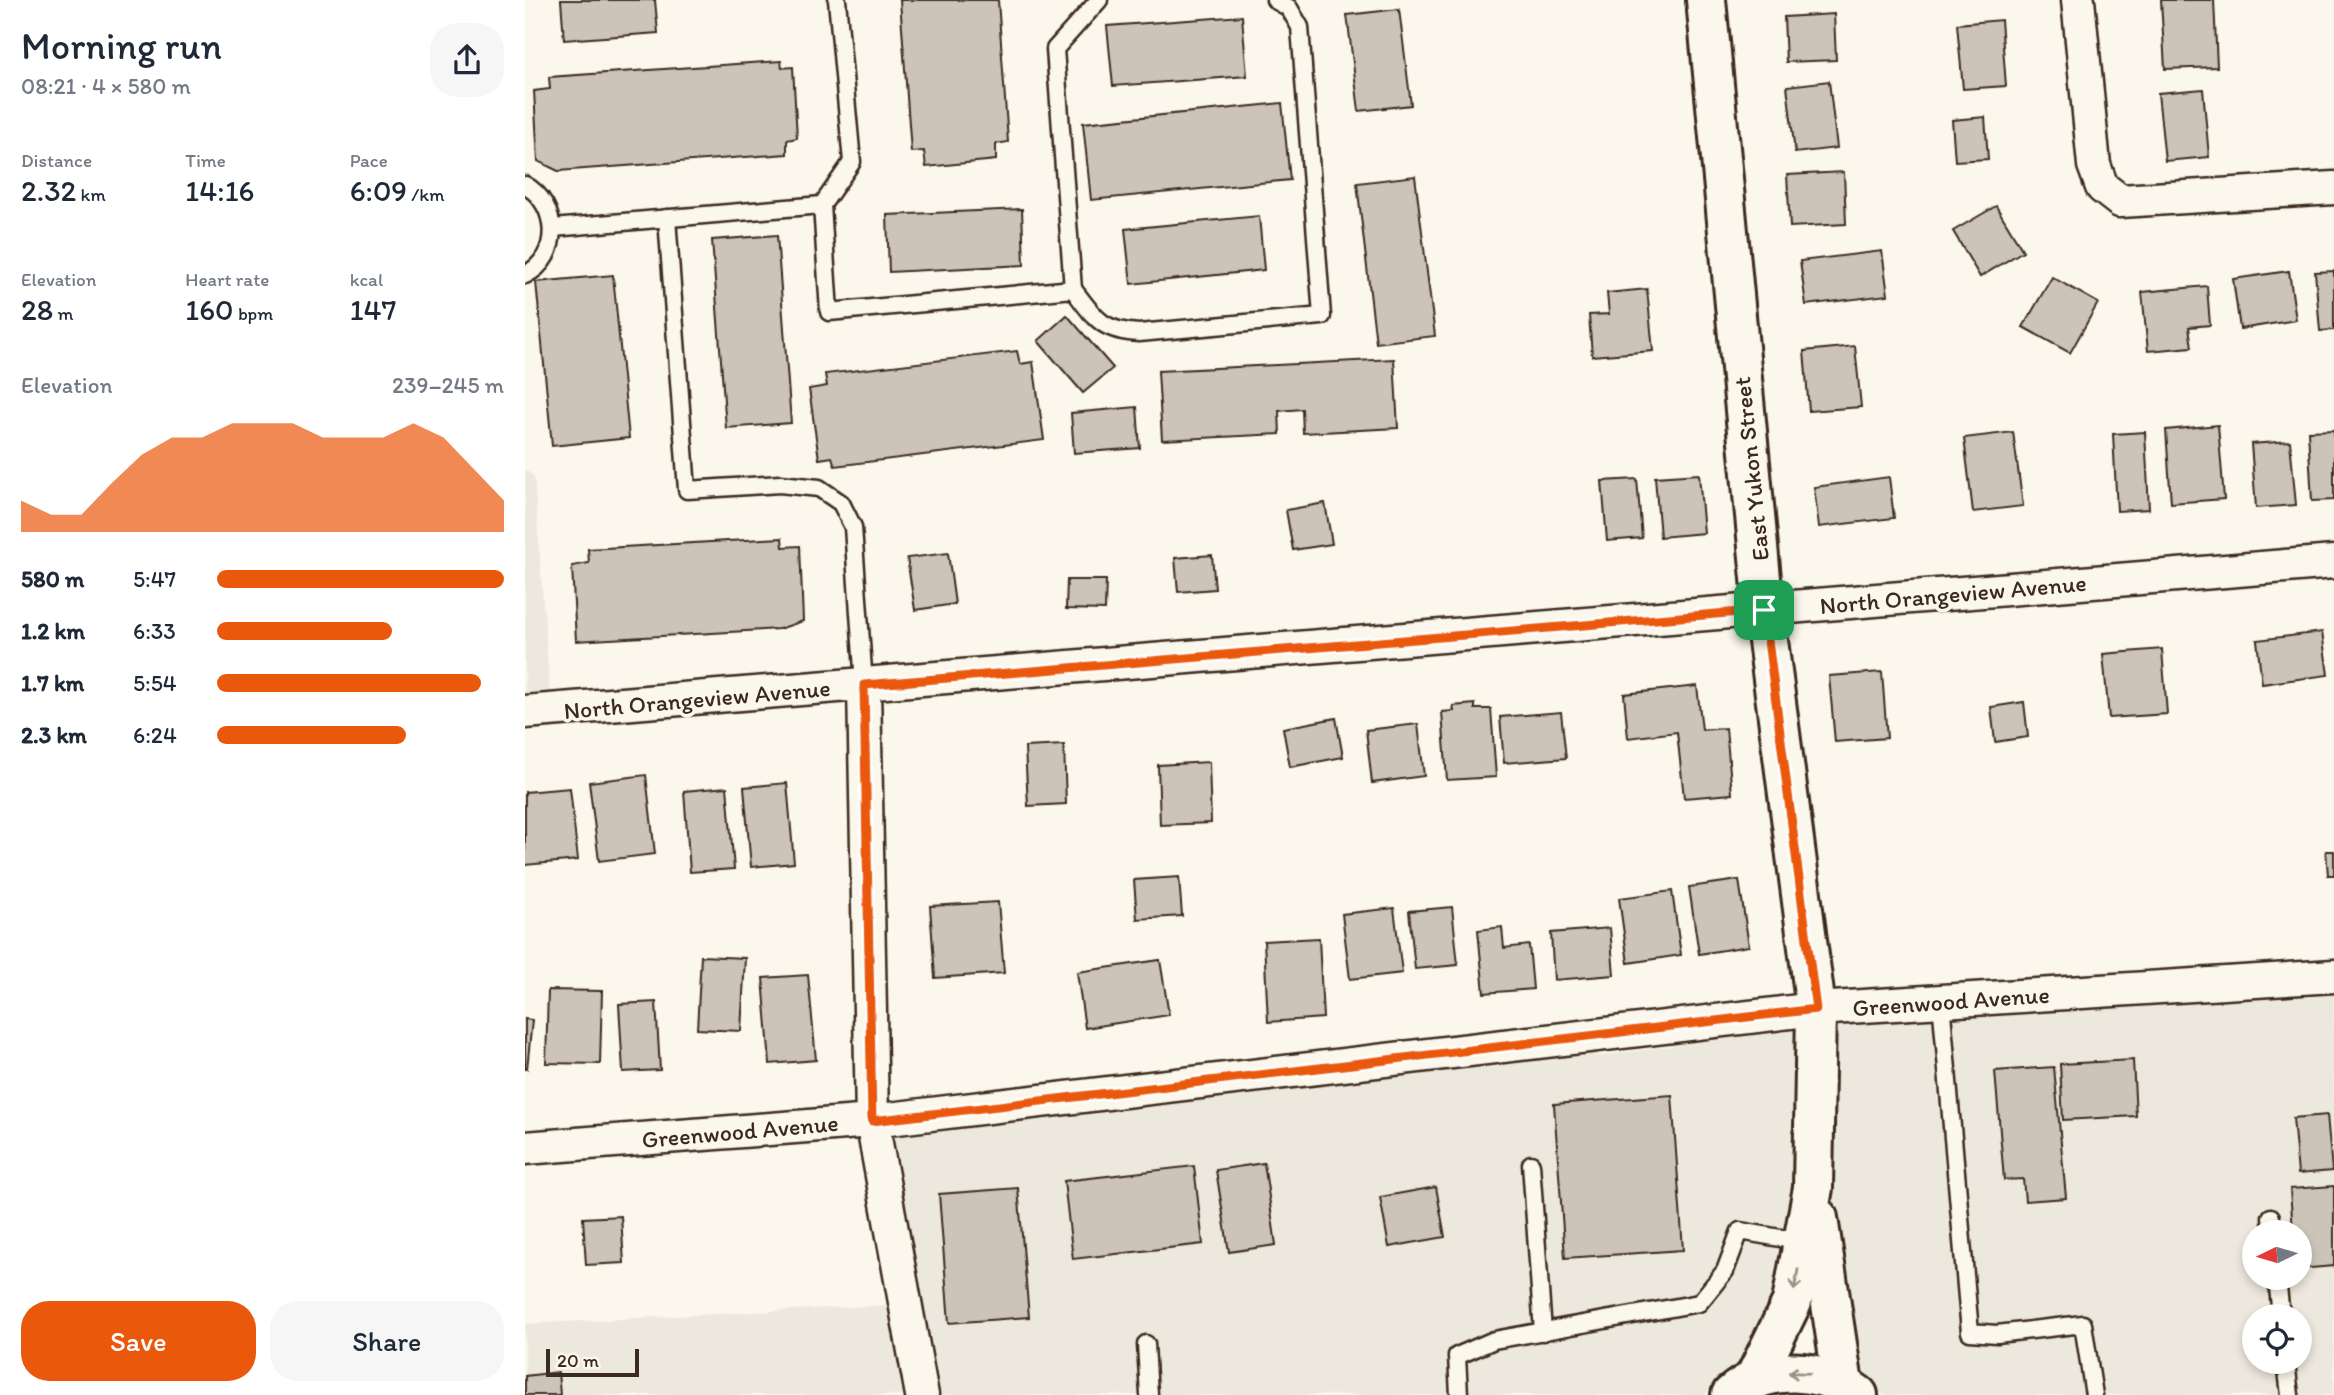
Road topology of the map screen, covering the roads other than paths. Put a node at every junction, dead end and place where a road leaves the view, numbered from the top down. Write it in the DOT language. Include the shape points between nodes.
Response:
graph roads {
  1 [pos="837,0"];
  2 [pos="1099,0"];
  3 [pos="1275,0"];
  4 [pos="1706,0"];
  5 [pos="2078,0"];
  6 [pos="525,185"];
  7 [pos="2334,188"];
  8 [pos="822,205"];
  9 [pos="667,218"];
  10 [pos="553,228"];
  11 [pos="525,275"];
  12 [pos="1073,289"];
  13 [pos="2334,562"];
  14 [pos="1764,610"];
  15 [pos="864,685"];
  16 [pos="525,712"];
  17 [pos="2334,976"];
  18 [pos="1941,1001"];
  19 [pos="1816,1009"];
  20 [pos="872,1121"];
  21 [pos="525,1148"];
  22 [pos="1531,1164"];
  23 [pos="1813,1188"];
  24 [pos="1803,1242"];
  25 [pos="1543,1332"];
  26 [pos="1146,1344"];
  27 [pos="2287,1374"];
  28 [pos="1743,1387"];
  29 [pos="1851,1390"];
  30 [pos="922,1395"];
  31 [pos="1149,1395"];
  32 [pos="1459,1395"];
  33 [pos="2094,1395"];
  34 [pos="2290,1395"];
  1 -- 8 [label="lane" via="852,162"];
  2 -- 12 [label="lane" via="1055,49"];
  3 -- 12 [label="lane" via="1289,8 1300,27 1322,316 1139,333 1115,331 1095,319"];
  4 -- 14 [label="street, East Yukon Street"];
  5 -- 7 [label="street" via="2094,165 2102,187 2120,201"];
  6 -- 10 [label="lane" via="541,198"];
  8 -- 9 [label="lane"];
  8 -- 12 [label="lane" via="829,312"];
  9 -- 10 [label="lane"];
  9 -- 15 [label="lane" via="687,490 780,484 819,488 841,503 853,527"];
  10 -- 11 [label="lane" via="543,261"];
  13 -- 14 [label="street, North Orangeview Avenue"];
  14 -- 15 [label="street, North Orangeview Avenue"];
  14 -- 19 [label="street, East Yukon Street"];
  15 -- 16 [label="street, North Orangeview Avenue"];
  15 -- 20 [label="street"];
  17 -- 18 [label="street, Greenwood Avenue"];
  18 -- 19 [label="street, Greenwood Avenue"];
  18 -- 33 [label="lane" via="1970,1332 1997,1334 2083,1324"];
  19 -- 20 [label="street, Greenwood Avenue"];
  19 -- 23 [label="street, East Yukon Street"];
  20 -- 21 [label="street, Greenwood Avenue"];
  20 -- 30 [label="street"];
  22 -- 25 [label="lane"];
  23 -- 24 [label="street, East Yukon Street"];
  23 -- 29 [label="street, East Yukon Street"];
  24 -- 25 [label="lane" via="1740,1231 1725,1271 1699,1303"];
  24 -- 28 [label="street, East Yukon Street, one-way" via="1792,1302"];
  25 -- 32 [label="lane" via="1494,1340 1457,1356"];
  26 -- 31 [label="lane"];
  27 -- 34 [label="lane"];
  29 -- 28 [label="street, one-way" via="1799,1371"];
}
